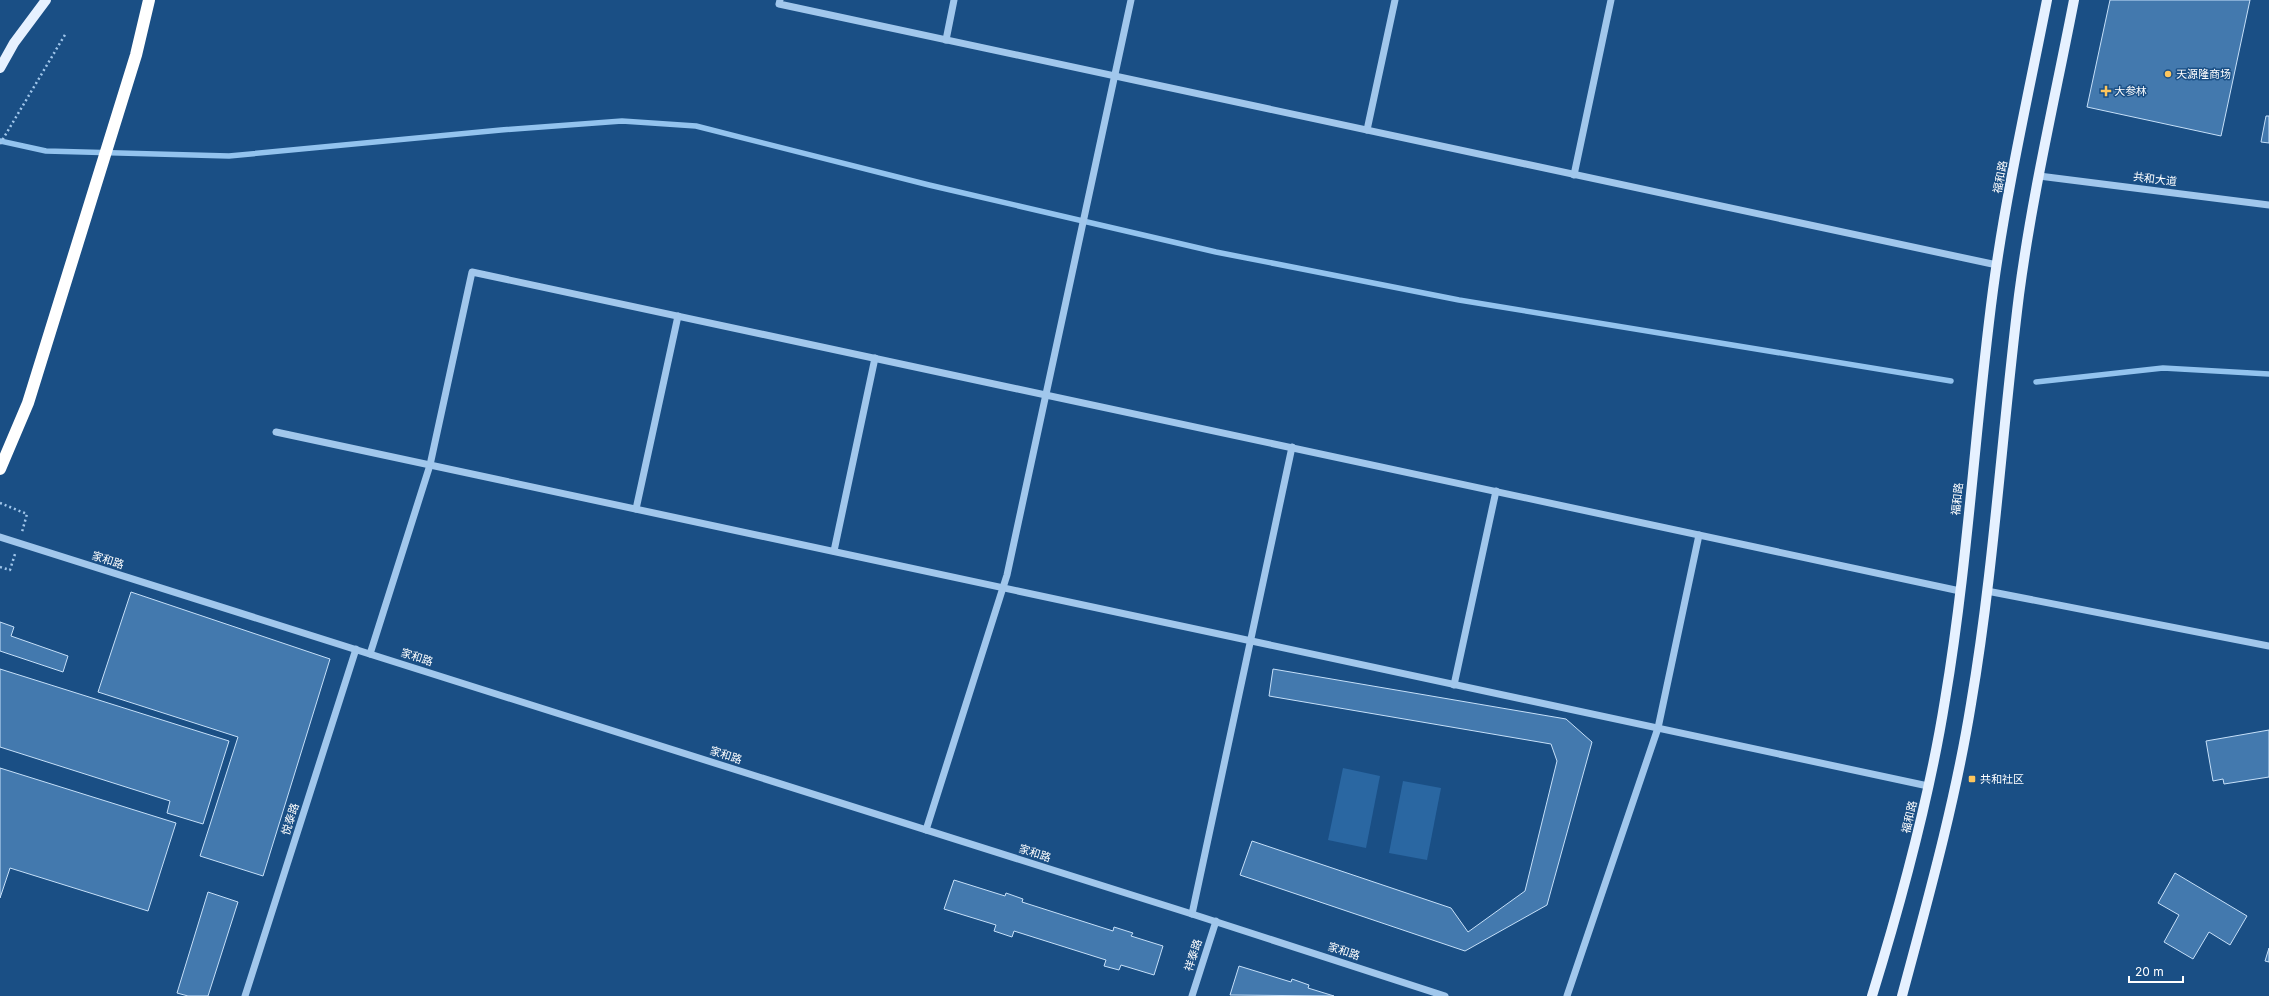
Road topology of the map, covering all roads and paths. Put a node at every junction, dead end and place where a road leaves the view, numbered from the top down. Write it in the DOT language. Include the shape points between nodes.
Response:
graph roads {
  1 [pos="46,0"];
  2 [pos="149,0"];
  3 [pos="780,0"];
  4 [pos="954,0"];
  5 [pos="1131,0"];
  6 [pos="1395,0"];
  7 [pos="1611,0"];
  8 [pos="2047,0"];
  9 [pos="2074,0"];
  10 [pos="66,32"];
  11 [pos="946,40"];
  12 [pos="0,68"];
  13 [pos="1114,76"];
  14 [pos="1367,130"];
  15 [pos="0,144"];
  16 [pos="1574,175"];
  17 [pos="2039,176"];
  18 [pos="2269,205"];
  19 [pos="1997,265"];
  20 [pos="678,316"];
  21 [pos="875,358"];
  22 [pos="1046,395"];
  23 [pos="276,432"];
  24 [pos="1292,447"];
  25 [pos="430,465"];
  26 [pos="0,469"];
  27 [pos="1496,491"];
  28 [pos="636,509"];
  29 [pos="1699,535"];
  30 [pos="0,537"];
  31 [pos="834,551"];
  32 [pos="1003,588"];
  33 [pos="1960,591"];
  34 [pos="1987,591"];
  35 [pos="1250,641"];
  36 [pos="2269,646"];
  37 [pos="356,649"];
  38 [pos="370,654"];
  39 [pos="1454,685"];
  40 [pos="1658,728"];
  41 [pos="1928,786"];
  42 [pos="926,830"];
  43 [pos="1192,914"];
  44 [pos="1216,921"];
  45 [pos="246,996"];
  46 [pos="1192,996"];
  47 [pos="1445,996"];
  48 [pos="1567,996"];
  49 [pos="1872,996"];
  50 [pos="1902,996"];
  1 -- 12 [label="main road" via="14,43"];
  2 -- 26 [label="highway" via="136,55 28,403"];
  3 -- 11 [label="street" via="779,4"];
  4 -- 11 [label="street"];
  5 -- 13 [label="street"];
  6 -- 14 [label="street"];
  7 -- 16 [label="street"];
  8 -- 19 [label="main road, 福和路"];
  9 -- 17 [label="main road"];
  10 -- 15 [label="path"];
  11 -- 13 [label="street"];
  13 -- 14 [label="street"];
  13 -- 22 [label="street"];
  14 -- 16 [label="street"];
  16 -- 19 [label="street"];
  17 -- 18 [label="street, 共和大道"];
  17 -- 34 [label="main road" via="2019,293"];
  19 -- 33 [label="main road, 福和路"];
  20 -- 21 [label="street"];
  20 -- 25 [label="street" via="472,272"];
  20 -- 28 [label="street"];
  21 -- 22 [label="street"];
  21 -- 31 [label="street"];
  22 -- 24 [label="street"];
  22 -- 32 [label="street"];
  23 -- 25 [label="street"];
  24 -- 27 [label="street"];
  24 -- 35 [label="street"];
  25 -- 28 [label="street"];
  25 -- 38 [label="street"];
  27 -- 29 [label="street"];
  27 -- 39 [label="street"];
  28 -- 31 [label="street"];
  29 -- 33 [label="street"];
  29 -- 40 [label="street"];
  30 -- 37 [label="street, 家和路"];
  31 -- 32 [label="street"];
  32 -- 35 [label="street"];
  32 -- 42 [label="street"];
  33 -- 41 [label="main road, 福和路" via="1945,700"];
  34 -- 36 [label="street"];
  34 -- 50 [label="main road" via="1971,705 1953,796"];
  35 -- 39 [label="street"];
  35 -- 43 [label="street"];
  37 -- 38 [label="street, 家和路"];
  37 -- 45 [label="street, 悦泰路"];
  38 -- 42 [label="street, 家和路"];
  39 -- 40 [label="street"];
  40 -- 41 [label="street"];
  40 -- 48 [label="street"];
  41 -- 49 [label="main road, 福和路" via="1912,857"];
  42 -- 43 [label="street, 家和路"];
  43 -- 44 [label="street, 家和路"];
  44 -- 46 [label="street, 祥泰路"];
  44 -- 47 [label="street, 家和路"];
}
